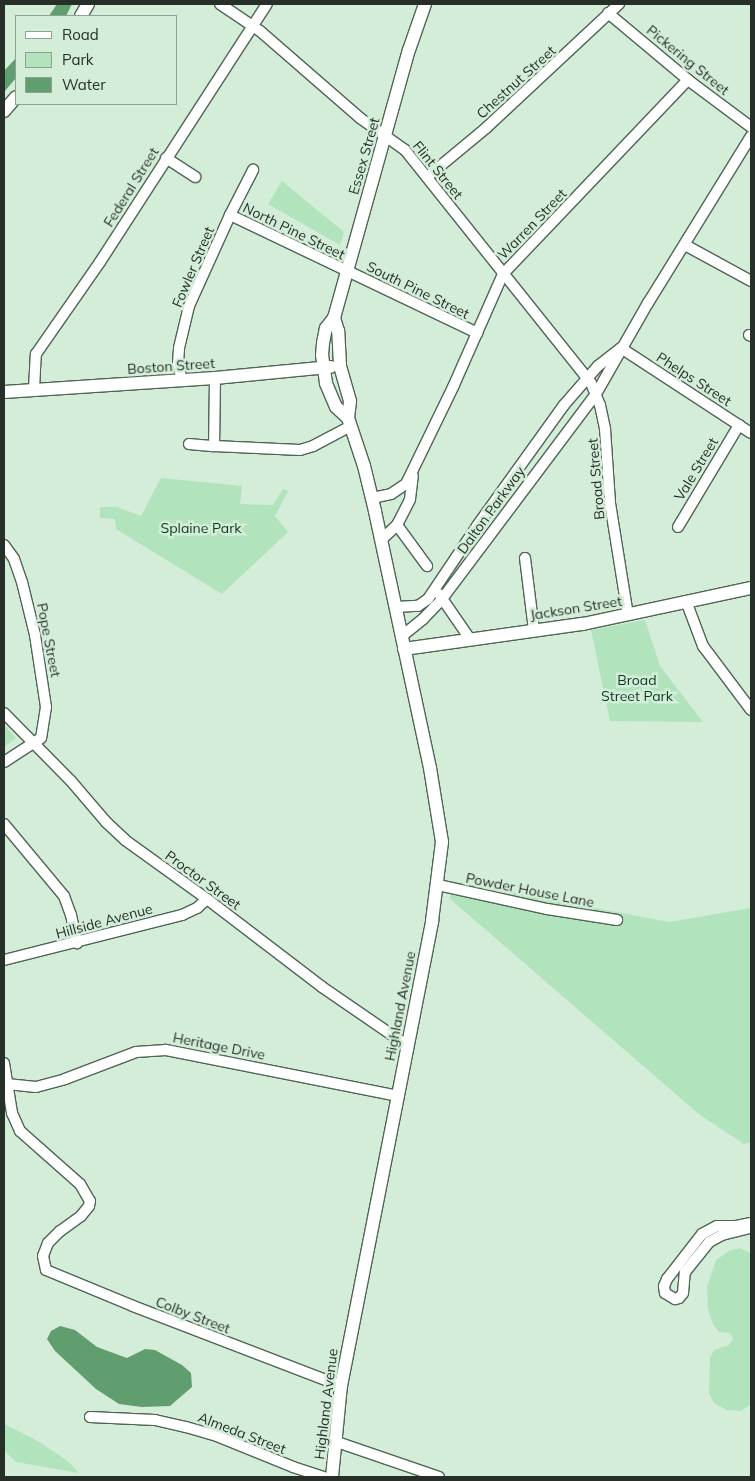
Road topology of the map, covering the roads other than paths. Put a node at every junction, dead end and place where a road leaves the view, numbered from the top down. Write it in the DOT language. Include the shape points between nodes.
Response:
graph roads {
  1 [pos="88,4"];
  2 [pos="220,4"];
  3 [pos="267,4"];
  4 [pos="425,4"];
  5 [pos="618,4"];
  6 [pos="608,13"];
  7 [pos="82,15"];
  8 [pos="252,26"];
  9 [pos="688,80"];
  10 [pos="15,98"];
  11 [pos="4,111"];
  12 [pos="751,127"];
  13 [pos="385,135"];
  14 [pos="750,142"];
  15 [pos="166,158"];
  16 [pos="253,170"];
  17 [pos="195,176"];
  18 [pos="427,177"];
  19 [pos="230,215"];
  20 [pos="685,245"];
  21 [pos="347,271"];
  22 [pos="503,274"];
  23 [pos="751,281"];
  24 [pos="334,318"];
  25 [pos="477,333"];
  26 [pos="621,348"];
  27 [pos="340,365"];
  28 [pos="323,368"];
  29 [pos="215,378"];
  30 [pos="586,378"];
  31 [pos="182,381"];
  32 [pos="34,389"];
  33 [pos="4,392"];
  34 [pos="596,394"];
  35 [pos="349,422"];
  36 [pos="739,425"];
  37 [pos="751,433"];
  38 [pos="189,444"];
  39 [pos="214,446"];
  40 [pos="414,470"];
  41 [pos="372,498"];
  42 [pos="397,526"];
  43 [pos="678,527"];
  44 [pos="381,540"];
  45 [pos="4,545"];
  46 [pos="525,558"];
  47 [pos="427,566"];
  48 [pos="751,588"];
  49 [pos="436,589"];
  50 [pos="442,599"];
  51 [pos="686,601"];
  52 [pos="396,607"];
  53 [pos="628,615"];
  54 [pos="534,630"];
  55 [pos="470,639"];
  56 [pos="403,642"];
  57 [pos="751,710"];
  58 [pos="4,713"];
  59 [pos="34,742"];
  60 [pos="4,762"];
  61 [pos="4,824"];
  62 [pos="438,885"];
  63 [pos="207,899"];
  64 [pos="617,920"];
  65 [pos="77,943"];
  66 [pos="4,960"];
  67 [pos="408,1046"];
  68 [pos="4,1062"];
  69 [pos="7,1084"];
  70 [pos="398,1096"];
  71 [pos="751,1223"];
  72 [pos="751,1228"];
  73 [pos="340,1386"];
  74 [pos="90,1417"];
  75 [pos="334,1441"];
  76 [pos="426,1475"];
  77 [pos="324,1477"];
  78 [pos="332,1477"];
  79 [pos="439,1477"];
  1 -- 7 [label="main road"];
  2 -- 8 [label="street, Flint Street"];
  3 -- 8 [label="street, Federal Street"];
  4 -- 13 [label="main road, Essex Street"];
  5 -- 6 [label="street, Chestnut Street"];
  6 -- 9 [label="street, Pickering Street"];
  6 -- 18 [label="street, Chestnut Street" via="505,111"];
  8 -- 13 [label="street, Flint Street" via="360,118"];
  8 -- 15 [label="street, Federal Street"];
  9 -- 12 [label="street, Pickering Street"];
  9 -- 22 [label="street, Warren Street"];
  10 -- 11 [label="main road"];
  13 -- 18 [label="street, Flint Street" via="405,150"];
  13 -- 21 [label="main road, Essex Street"];
  14 -- 20 [label="street"];
  15 -- 17 [label="street"];
  15 -- 32 [label="street, Federal Street" via="36,354"];
  16 -- 19 [label="street, Fowler Street"];
  18 -- 22 [label="street, Flint Street"];
  19 -- 21 [label="street, North Pine Street"];
  19 -- 31 [label="street, Fowler Street" via="190,306 179,348"];
  20 -- 23 [label="street"];
  20 -- 26 [label="street"];
  21 -- 24 [label="main road, Essex Street"];
  21 -- 25 [label="street, South Pine Street"];
  22 -- 25 [label="street, Warren Street"];
  22 -- 30 [label="street, Flint Street"];
  24 -- 27 [label="main road, Essex Street"];
  24 -- 28 [label="main road, Essex Street" via="326,328"];
  25 -- 40 [label="street, Warren Street"];
  26 -- 30 [label="street"];
  26 -- 34 [label="street"];
  26 -- 36 [label="street, Phelps Street"];
  27 -- 28 [label="main road, Boston Street"];
  27 -- 35 [label="main road, Essex Street" via="350,401"];
  28 -- 29 [label="main road, Boston Street"];
  28 -- 35 [label="main road, Essex Street" via="336,406"];
  29 -- 31 [label="main road, Boston Street"];
  29 -- 39 [label="street"];
  30 -- 34 [label="street, Flint Street"];
  30 -- 49 [label="street, Dalton Parkway" via="477,526"];
  31 -- 32 [label="main road, Boston Street"];
  32 -- 33 [label="main road, Boston Street"];
  34 -- 50 [label="street, Dalton Parkway"];
  34 -- 53 [label="street, Broad Street" via="605,430 610,504"];
  35 -- 39 [label="street" via="314,446 300,450"];
  35 -- 41 [label="main road, Essex Street"];
  36 -- 37 [label="street, Phelps Street"];
  36 -- 43 [label="street, Vale Street"];
  38 -- 39 [label="street"];
  40 -- 41 [label="street, Warren Street" via="406,484 397,491"];
  40 -- 42 [label="street, Warren Street" via="410,499"];
  41 -- 44 [label="main road, Essex Street"];
  42 -- 44 [label="street, Warren Street"];
  42 -- 47 [label="street"];
  44 -- 52 [label="main road, Highland Avenue"];
  45 -- 59 [label="street, Pope Street" via="14,559 22,582 44,686 41,738"];
  46 -- 54 [label="street"];
  48 -- 51 [label="main road, Jackson Street"];
  49 -- 50 [label="street"];
  49 -- 52 [label="street, Dalton Parkway" via="422,604"];
  50 -- 55 [label="street"];
  50 -- 56 [label="street, Dalton Parkway"];
  51 -- 53 [label="main road, Jackson Street"];
  51 -- 57 [label="street" via="703,646"];
  52 -- 56 [label="main road, Highland Avenue"];
  53 -- 54 [label="main road, Jackson Street"];
  54 -- 55 [label="main road, Jackson Street"];
  55 -- 56 [label="main road, Jackson Street"];
  56 -- 62 [label="main road, Highland Avenue" via="440,822 442,842"];
  58 -- 59 [label="street, Proctor Street"];
  59 -- 60 [label="street"];
  59 -- 63 [label="street, Proctor Street" via="125,840"];
  61 -- 65 [label="street" via="64,896"];
  62 -- 64 [label="street, Powder House Lane"];
  62 -- 67 [label="main road, Highland Avenue"];
  63 -- 65 [label="street, Hillside Avenue" via="182,915"];
  63 -- 67 [label="street, Proctor Street" via="322,987"];
  65 -- 66 [label="street, Hillside Avenue"];
  67 -- 70 [label="main road, Highland Avenue"];
  68 -- 69 [label="street"];
  69 -- 70 [label="street, Heritage Drive" via="36,1087 136,1052 166,1050"];
  69 -- 73 [label="street, Colby Street" via="12,1113 20,1131 80,1184 90,1201 85,1212 48,1243 42,1261 46,1270"];
  70 -- 73 [label="main road, Highland Avenue"];
  71 -- 72 [label="street" via="717,1226 702,1234 667,1279 665,1293 670,1298 679,1298 683,1293 685,1272 709,1242 722,1234"];
  73 -- 75 [label="main road, Highland Avenue"];
  74 -- 77 [label="street, Almeda Street" via="156,1420 186,1427"];
  75 -- 76 [label="street"];
  75 -- 78 [label="main road, Highland Avenue"];
  76 -- 79 [label="street"];
}
